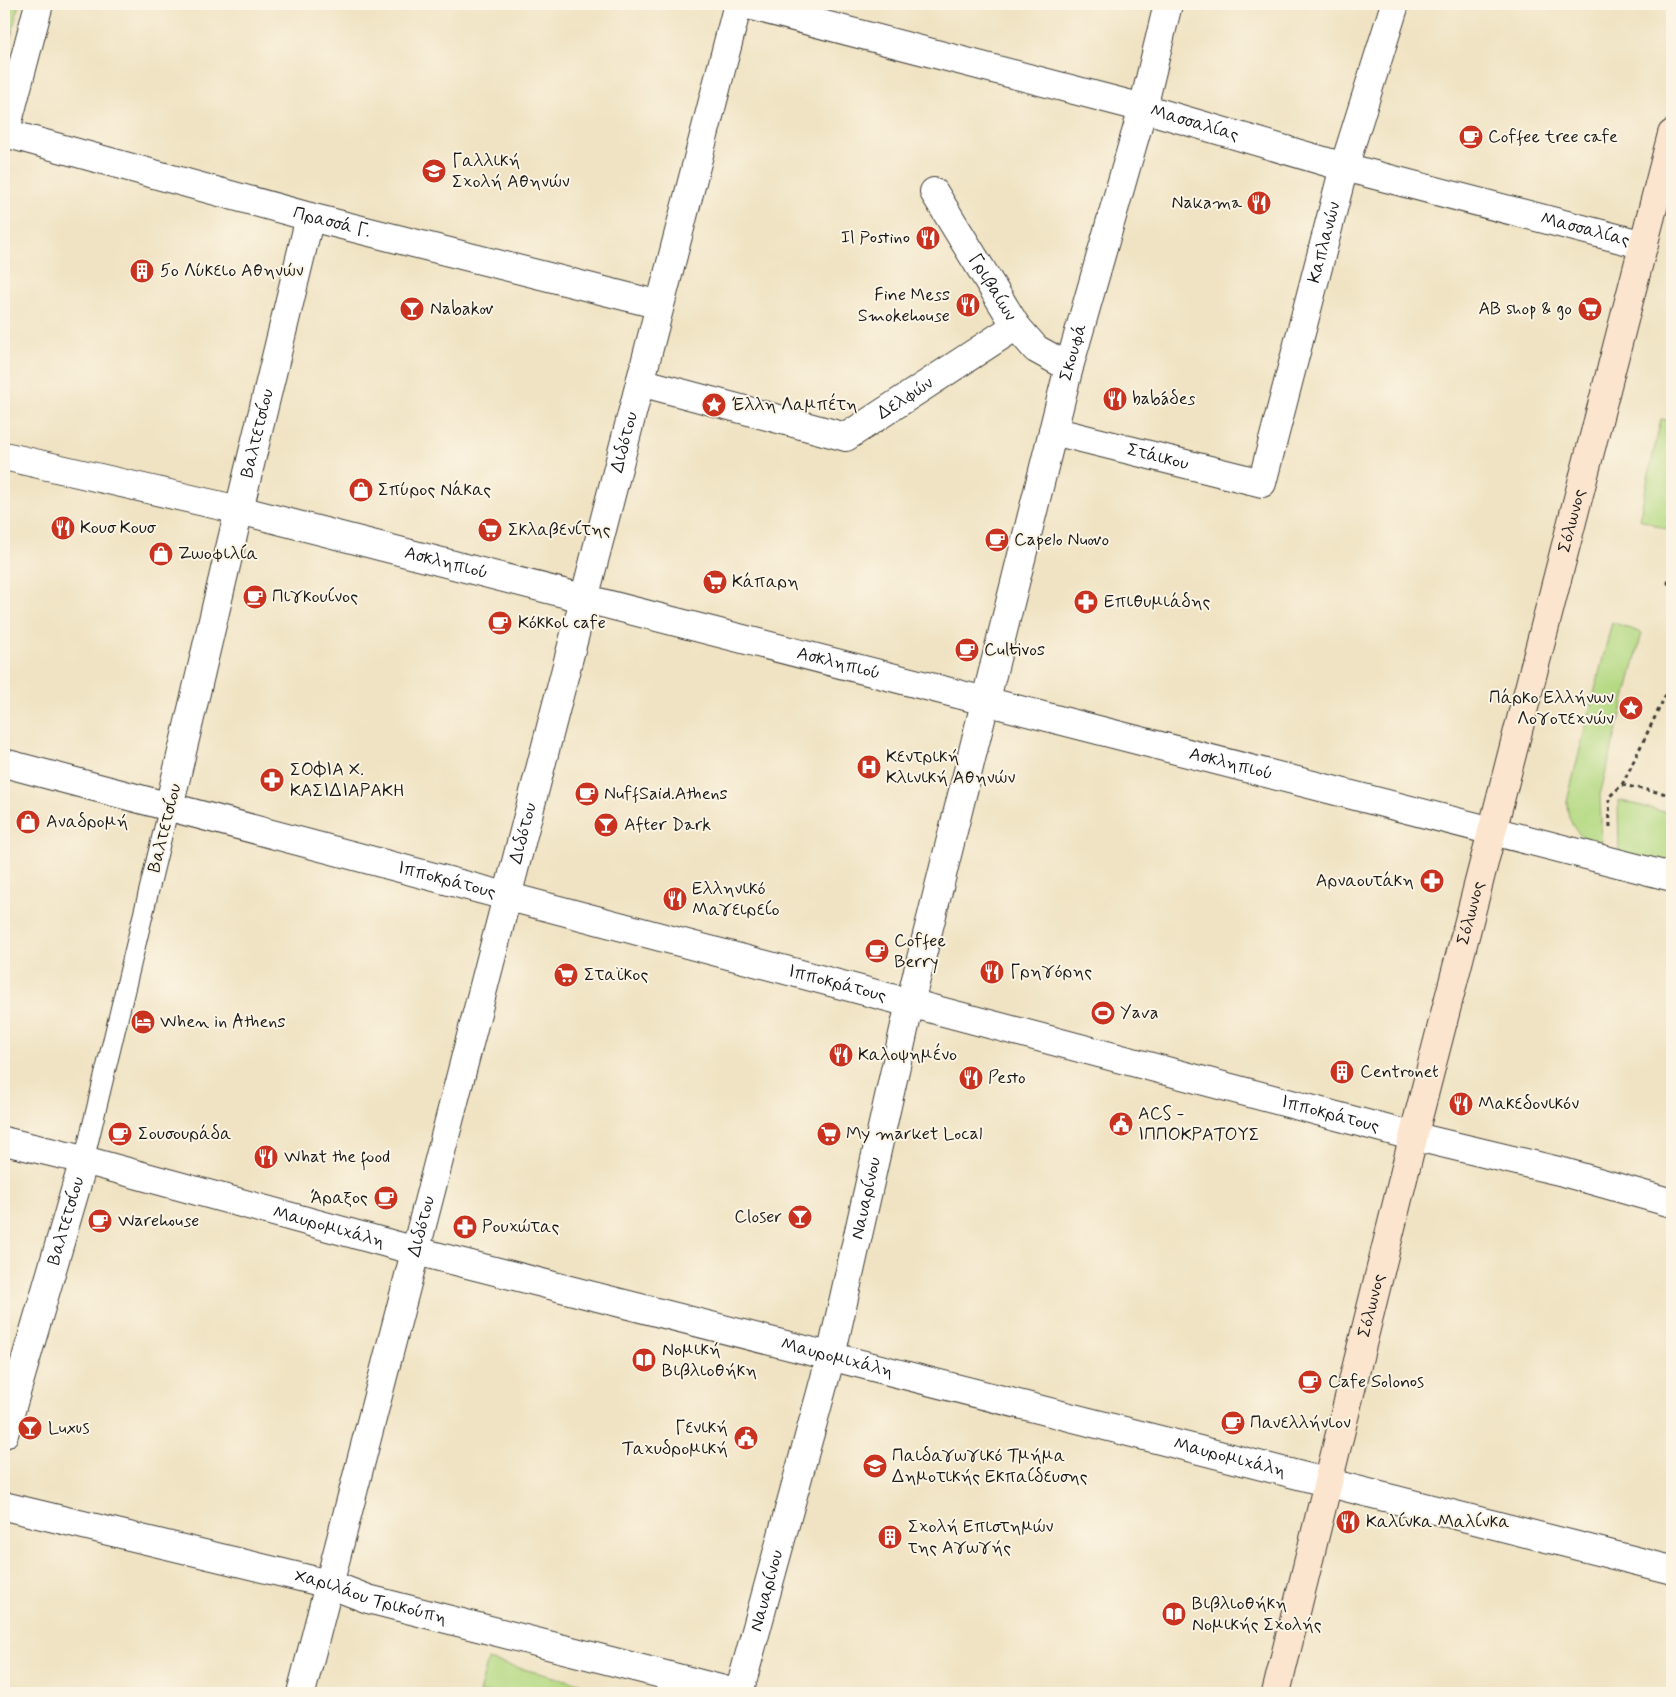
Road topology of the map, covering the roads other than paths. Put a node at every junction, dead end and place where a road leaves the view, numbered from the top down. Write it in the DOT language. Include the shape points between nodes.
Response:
graph roads {
  1 [pos="39,4"];
  2 [pos="738,4"];
  3 [pos="744,4"];
  4 [pos="1168,4"];
  5 [pos="1395,4"];
  6 [pos="1143,108"];
  7 [pos="1672,134"];
  8 [pos="4,135"];
  9 [pos="1344,167"];
  10 [pos="934,192"];
  11 [pos="310,217"];
  12 [pos="1644,245"];
  13 [pos="660,305"];
  14 [pos="1016,326"];
  15 [pos="1069,367"];
  16 [pos="640,382"];
  17 [pos="1053,430"];
  18 [pos="4,456"];
  19 [pos="1262,483"];
  20 [pos="239,510"];
  21 [pos="585,598"];
  22 [pos="986,701"];
  23 [pos="4,764"];
  24 [pos="170,807"];
  25 [pos="1492,830"];
  26 [pos="1672,876"];
  27 [pos="507,897"];
  28 [pos="910,1003"];
  29 [pos="1414,1136"];
  30 [pos="4,1141"];
  31 [pos="84,1160"];
  32 [pos="1672,1203"];
  33 [pos="416,1251"];
  34 [pos="831,1356"];
  35 [pos="4,1434"];
  36 [pos="1328,1482"];
  37 [pos="4,1506"];
  38 [pos="1672,1570"];
  39 [pos="330,1584"];
  40 [pos="301,1693"];
  41 [pos="737,1693"];
  42 [pos="1276,1693"];
  1 -- 8 [label="street"];
  2 -- 13 [label="street, Διδότου"];
  3 -- 6 [label="street, Μασσαλίας"];
  4 -- 6 [label="street, Σκουφά"];
  5 -- 9 [label="street, Καπλανών"];
  6 -- 9 [label="street, Μασσαλίας"];
  6 -- 15 [label="street, Σκουφά"];
  7 -- 12 [label="main road, Σόλωνος"];
  8 -- 11 [label="street, Πρασσά Γ."];
  9 -- 12 [label="street, Μασσαλίας"];
  9 -- 19 [label="street, Καπλανών"];
  10 -- 14 [label="street, Γριβαίων"];
  11 -- 13 [label="street, Πρασσά Γ."];
  11 -- 20 [label="street, Βαλτετσίου"];
  12 -- 25 [label="main road, Σόλωνος"];
  13 -- 16 [label="street, Διδότου"];
  14 -- 15 [label="street, Γριβαίων" via="1036,349"];
  14 -- 16 [label="street, Δελφών" via="846,437"];
  15 -- 17 [label="street, Σκουφά"];
  16 -- 21 [label="street, Διδότου"];
  17 -- 19 [label="street, Στάικου"];
  17 -- 22 [label="street, Σκουφά"];
  18 -- 20 [label="street, Ασκληπιού"];
  20 -- 21 [label="street, Ασκληπιού"];
  20 -- 24 [label="street, Βαλτετσίου"];
  21 -- 22 [label="street, Ασκληπιού"];
  21 -- 27 [label="street, Διδότου"];
  22 -- 25 [label="street, Ασκληπιού"];
  22 -- 28 [label="street, Ναυαρίνου"];
  23 -- 24 [label="street, Ιπποκράτους"];
  24 -- 27 [label="street, Ιπποκράτους"];
  24 -- 31 [label="lane, Βαλτετσίου"];
  25 -- 26 [label="street, Ασκληπιού"];
  25 -- 29 [label="main road, Σόλωνος"];
  27 -- 28 [label="street, Ιπποκράτους"];
  27 -- 33 [label="street, Διδότου"];
  28 -- 29 [label="street, Ιπποκράτους"];
  28 -- 34 [label="street, Ναυαρίνου"];
  29 -- 32 [label="street, Ιπποκράτους" via="1563,1172"];
  29 -- 36 [label="main road, Σόλωνος"];
  30 -- 31 [label="street, Μαυρομιχάλη"];
  31 -- 33 [label="street, Μαυρομιχάλη"];
  31 -- 35 [label="street, Βαλτετσίου"];
  33 -- 34 [label="street, Μαυρομιχάλη"];
  33 -- 39 [label="street, Διδότου"];
  34 -- 36 [label="street, Μαυρομιχάλη"];
  34 -- 41 [label="street, Ναυαρίνου"];
  36 -- 38 [label="street, Μαυρομιχάλη"];
  36 -- 42 [label="main road, Σόλωνος"];
  37 -- 39 [label="street, Χαριλάου Τρικούπη"];
  39 -- 40 [label="street, Διδότου"];
  39 -- 41 [label="street, Χαριλάου Τρικούπη" via="368,1599"];
}
